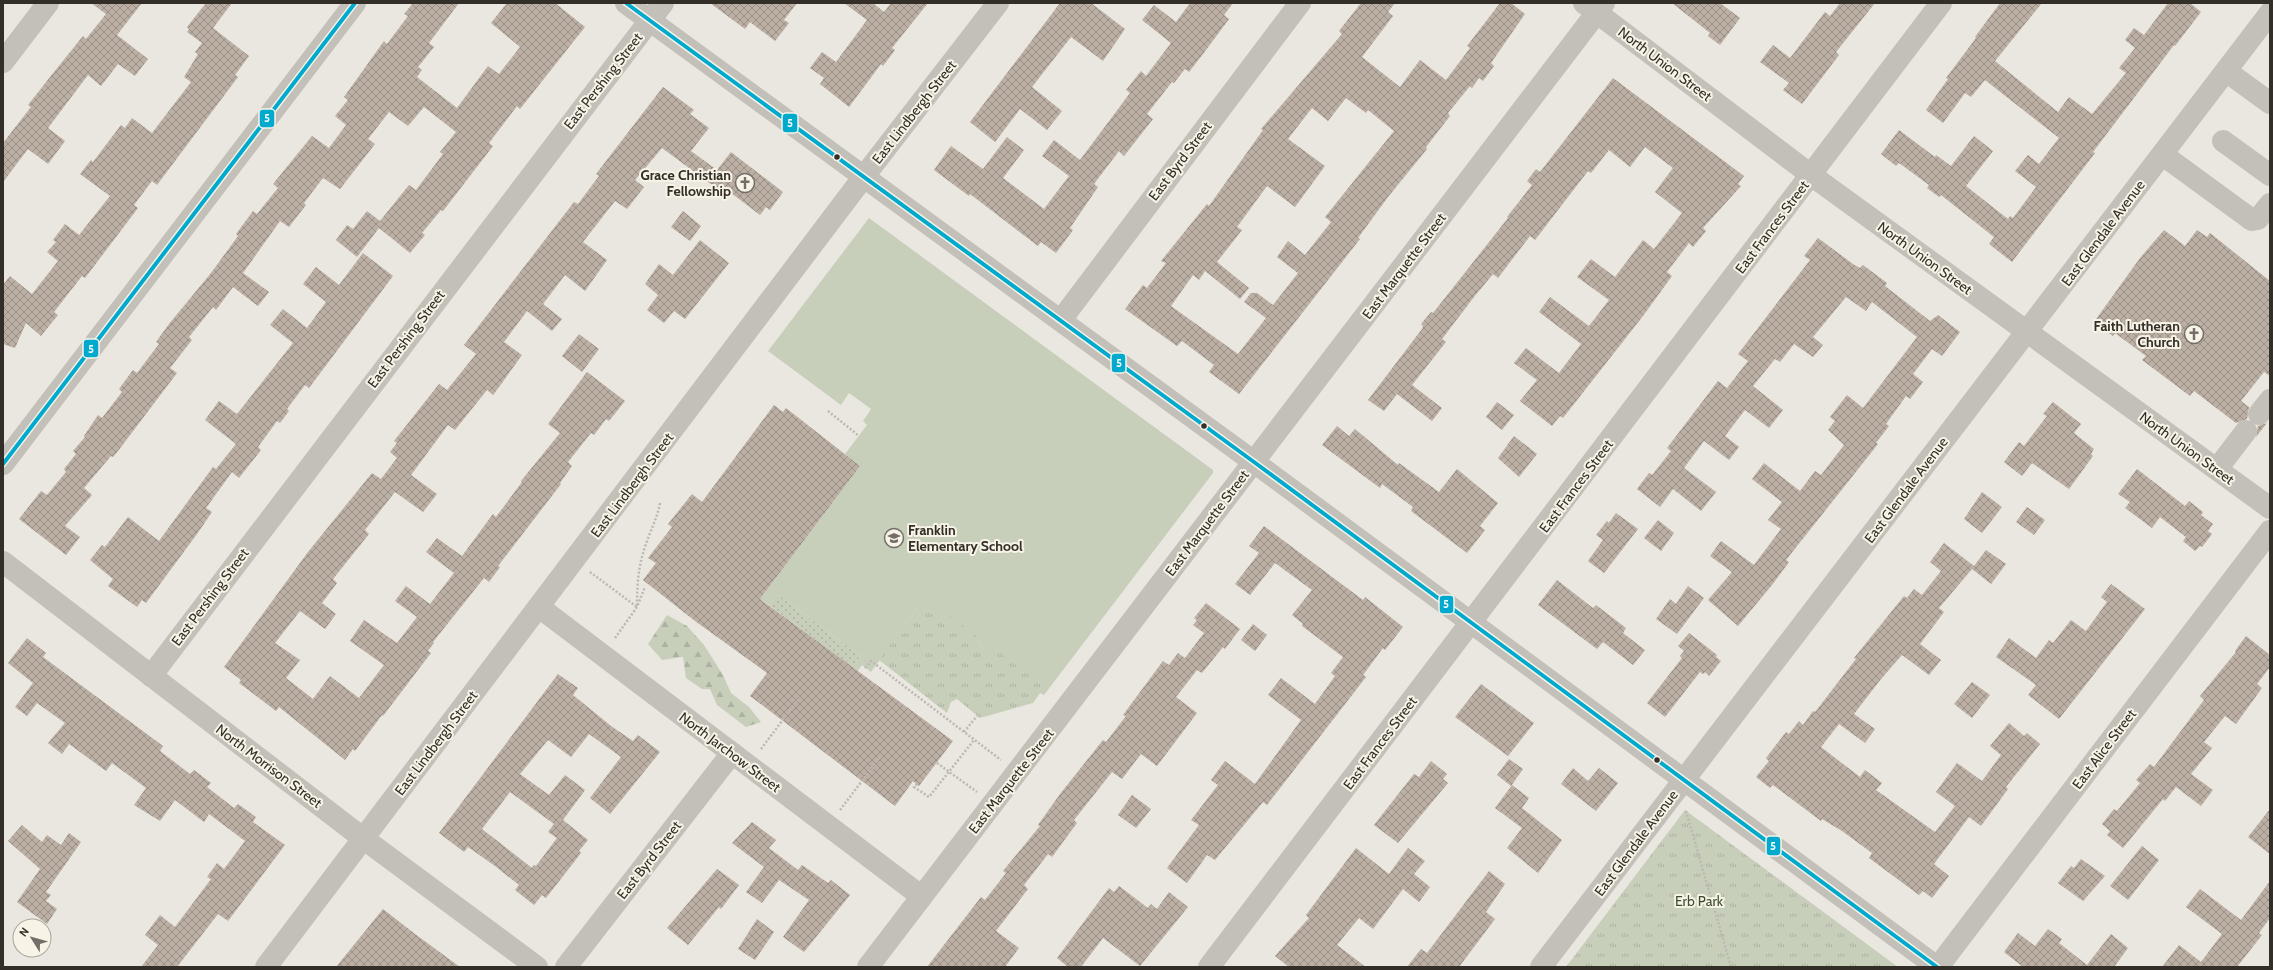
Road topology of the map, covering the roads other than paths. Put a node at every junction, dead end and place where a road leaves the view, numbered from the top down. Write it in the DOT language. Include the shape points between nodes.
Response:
graph roads {
  1 [pos="48,3"];
  2 [pos="355,3"];
  3 [pos="626,3"];
  4 [pos="663,3"];
  5 [pos="998,3"];
  6 [pos="1300,3"];
  7 [pos="1941,3"];
  8 [pos="1595,6"];
  9 [pos="2270,13"];
  10 [pos="650,20"];
  11 [pos="3,62"];
  12 [pos="2226,71"];
  13 [pos="2270,103"];
  14 [pos="2223,141"];
  15 [pos="2162,155"];
  16 [pos="865,175"];
  17 [pos="1811,175"];
  18 [pos="2270,175"];
  19 [pos="2270,204"];
  20 [pos="1061,320"];
  21 [pos="2027,333"];
  22 [pos="2258,415"];
  23 [pos="1254,462"];
  24 [pos="3,464"];
  25 [pos="2217,469"];
  26 [pos="2270,508"];
  27 [pos="2270,532"];
  28 [pos="3,562"];
  29 [pos="539,607"];
  30 [pos="1472,622"];
  31 [pos="152,676"];
  32 [pos="732,753"];
  33 [pos="1684,780"];
  34 [pos="364,839"];
  35 [pos="921,896"];
  36 [pos="266,967"];
  37 [pos="537,967"];
  38 [pos="566,967"];
  39 [pos="868,967"];
  40 [pos="1209,967"];
  41 [pos="1541,967"];
  42 [pos="1937,967"];
  1 -- 11 [label="street"];
  2 -- 24 [label="street"];
  3 -- 10 [label="street"];
  4 -- 10 [label="street, East Pershing Street"];
  5 -- 16 [label="street, East Lindbergh Street"];
  6 -- 20 [label="street, East Byrd Street"];
  7 -- 17 [label="street, East Frances Street"];
  8 -- 17 [label="street, North Union Street"];
  8 -- 23 [label="street, East Marquette Street"];
  9 -- 12 [label="street, East Glendale Avenue"];
  10 -- 16 [label="street"];
  10 -- 31 [label="street, East Pershing Street"];
  12 -- 13 [label="street"];
  12 -- 15 [label="street, East Glendale Avenue"];
  14 -- 18 [label="street"];
  15 -- 19 [label="street" via="2252,220 2258,219"];
  15 -- 21 [label="street, East Glendale Avenue"];
  16 -- 20 [label="street"];
  16 -- 29 [label="street, East Lindbergh Street"];
  17 -- 21 [label="street, North Union Street"];
  17 -- 30 [label="street, East Frances Street"];
  20 -- 23 [label="street"];
  21 -- 25 [label="street, North Union Street"];
  21 -- 33 [label="street, East Glendale Avenue"];
  22 -- 25 [label="street"];
  23 -- 30 [label="street"];
  23 -- 35 [label="street, East Marquette Street"];
  25 -- 26 [label="street, North Union Street"];
  27 -- 42 [label="street, East Alice Street"];
  28 -- 31 [label="street, North Morrison Street"];
  29 -- 32 [label="street, North Jarchow Street"];
  29 -- 34 [label="street, East Lindbergh Street"];
  30 -- 33 [label="street"];
  30 -- 40 [label="street, East Frances Street"];
  31 -- 34 [label="street, North Morrison Street"];
  32 -- 35 [label="street, North Jarchow Street"];
  32 -- 38 [label="street, East Byrd Street"];
  33 -- 41 [label="street, East Glendale Avenue"];
  33 -- 42 [label="street"];
  34 -- 36 [label="street, East Lindbergh Street"];
  34 -- 37 [label="street, North Morrison Street"];
  35 -- 39 [label="street, East Marquette Street"];
}
